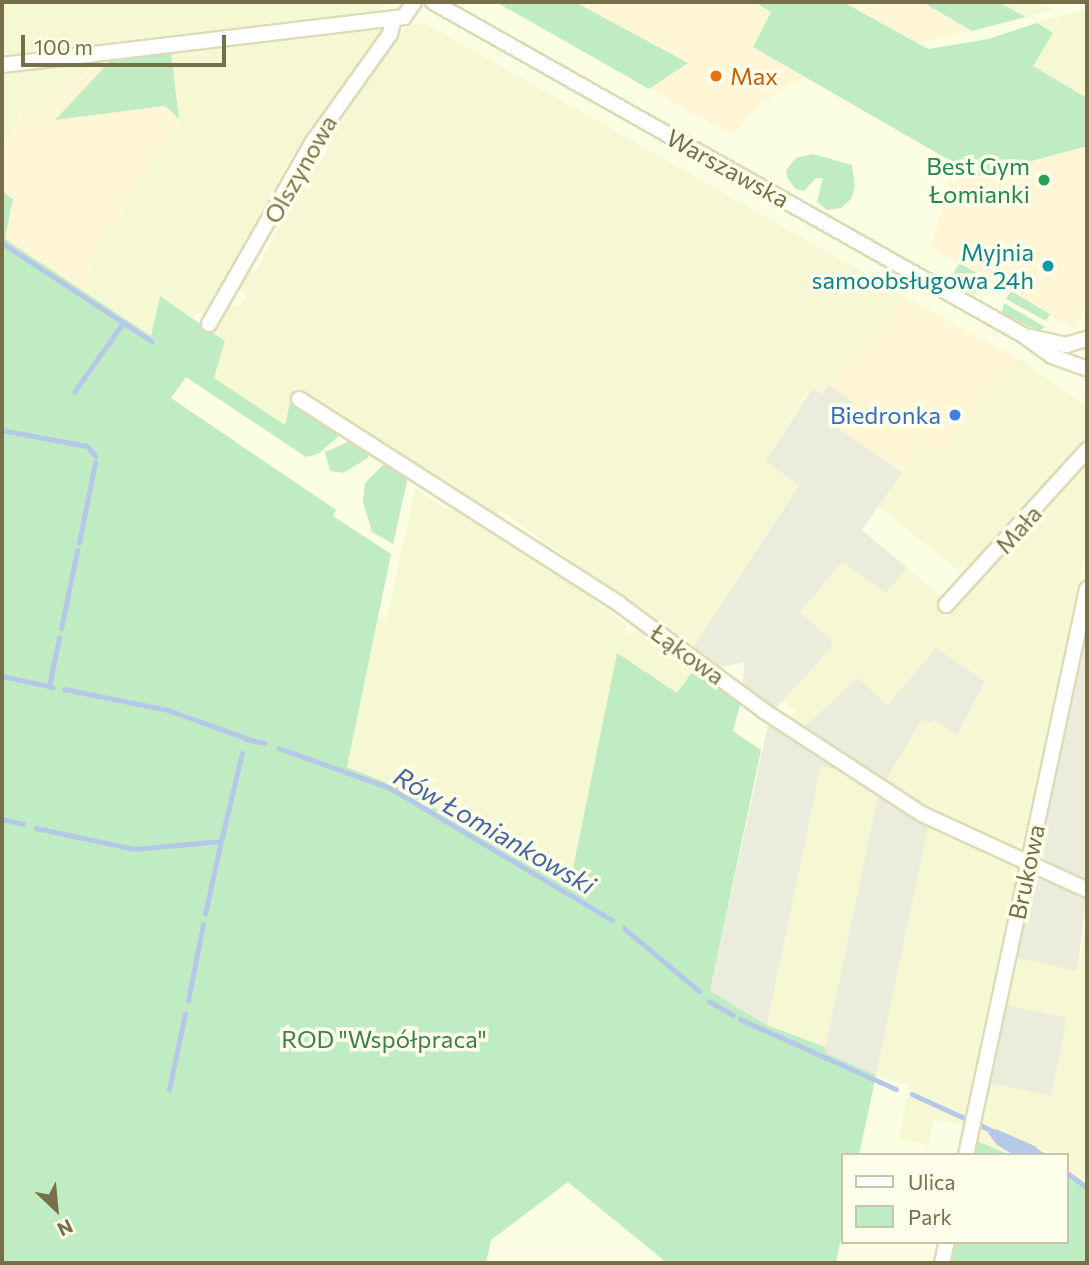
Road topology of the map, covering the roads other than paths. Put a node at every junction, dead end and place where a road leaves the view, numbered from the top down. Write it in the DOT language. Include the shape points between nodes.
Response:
graph roads {
  1 [pos="414,2"];
  2 [pos="433,2"];
  3 [pos="394,18"];
  4 [pos="2,65"];
  5 [pos="209,324"];
  6 [pos="1023,335"];
  7 [pos="1086,338"];
  8 [pos="1086,370"];
  9 [pos="299,399"];
  10 [pos="1087,450"];
  11 [pos="1087,589"];
  12 [pos="946,606"];
  13 [pos="1028,864"];
  14 [pos="1087,890"];
  15 [pos="966,1153"];
  16 [pos="947,1244"];
  17 [pos="942,1263"];
  1 -- 3 [label="street" via="404,16"];
  2 -- 6 [label="street, Warszawska"];
  3 -- 4 [label="street"];
  3 -- 5 [label="street, Olszynowa" via="390,34 313,142"];
  6 -- 7 [label="street, Warszawska" via="1066,345"];
  6 -- 8 [label="street, Warszawska" via="1052,356"];
  7 -- 8 [label="street"];
  9 -- 13 [label="street, Łąkowa" via="619,604 764,711 922,814"];
  10 -- 12 [label="street, Mała"];
  11 -- 13 [label="street, Brukowa"];
  13 -- 14 [label="street, Łąkowa"];
  13 -- 15 [label="street, Brukowa"];
  16 -- 17 [label="street"];
}
